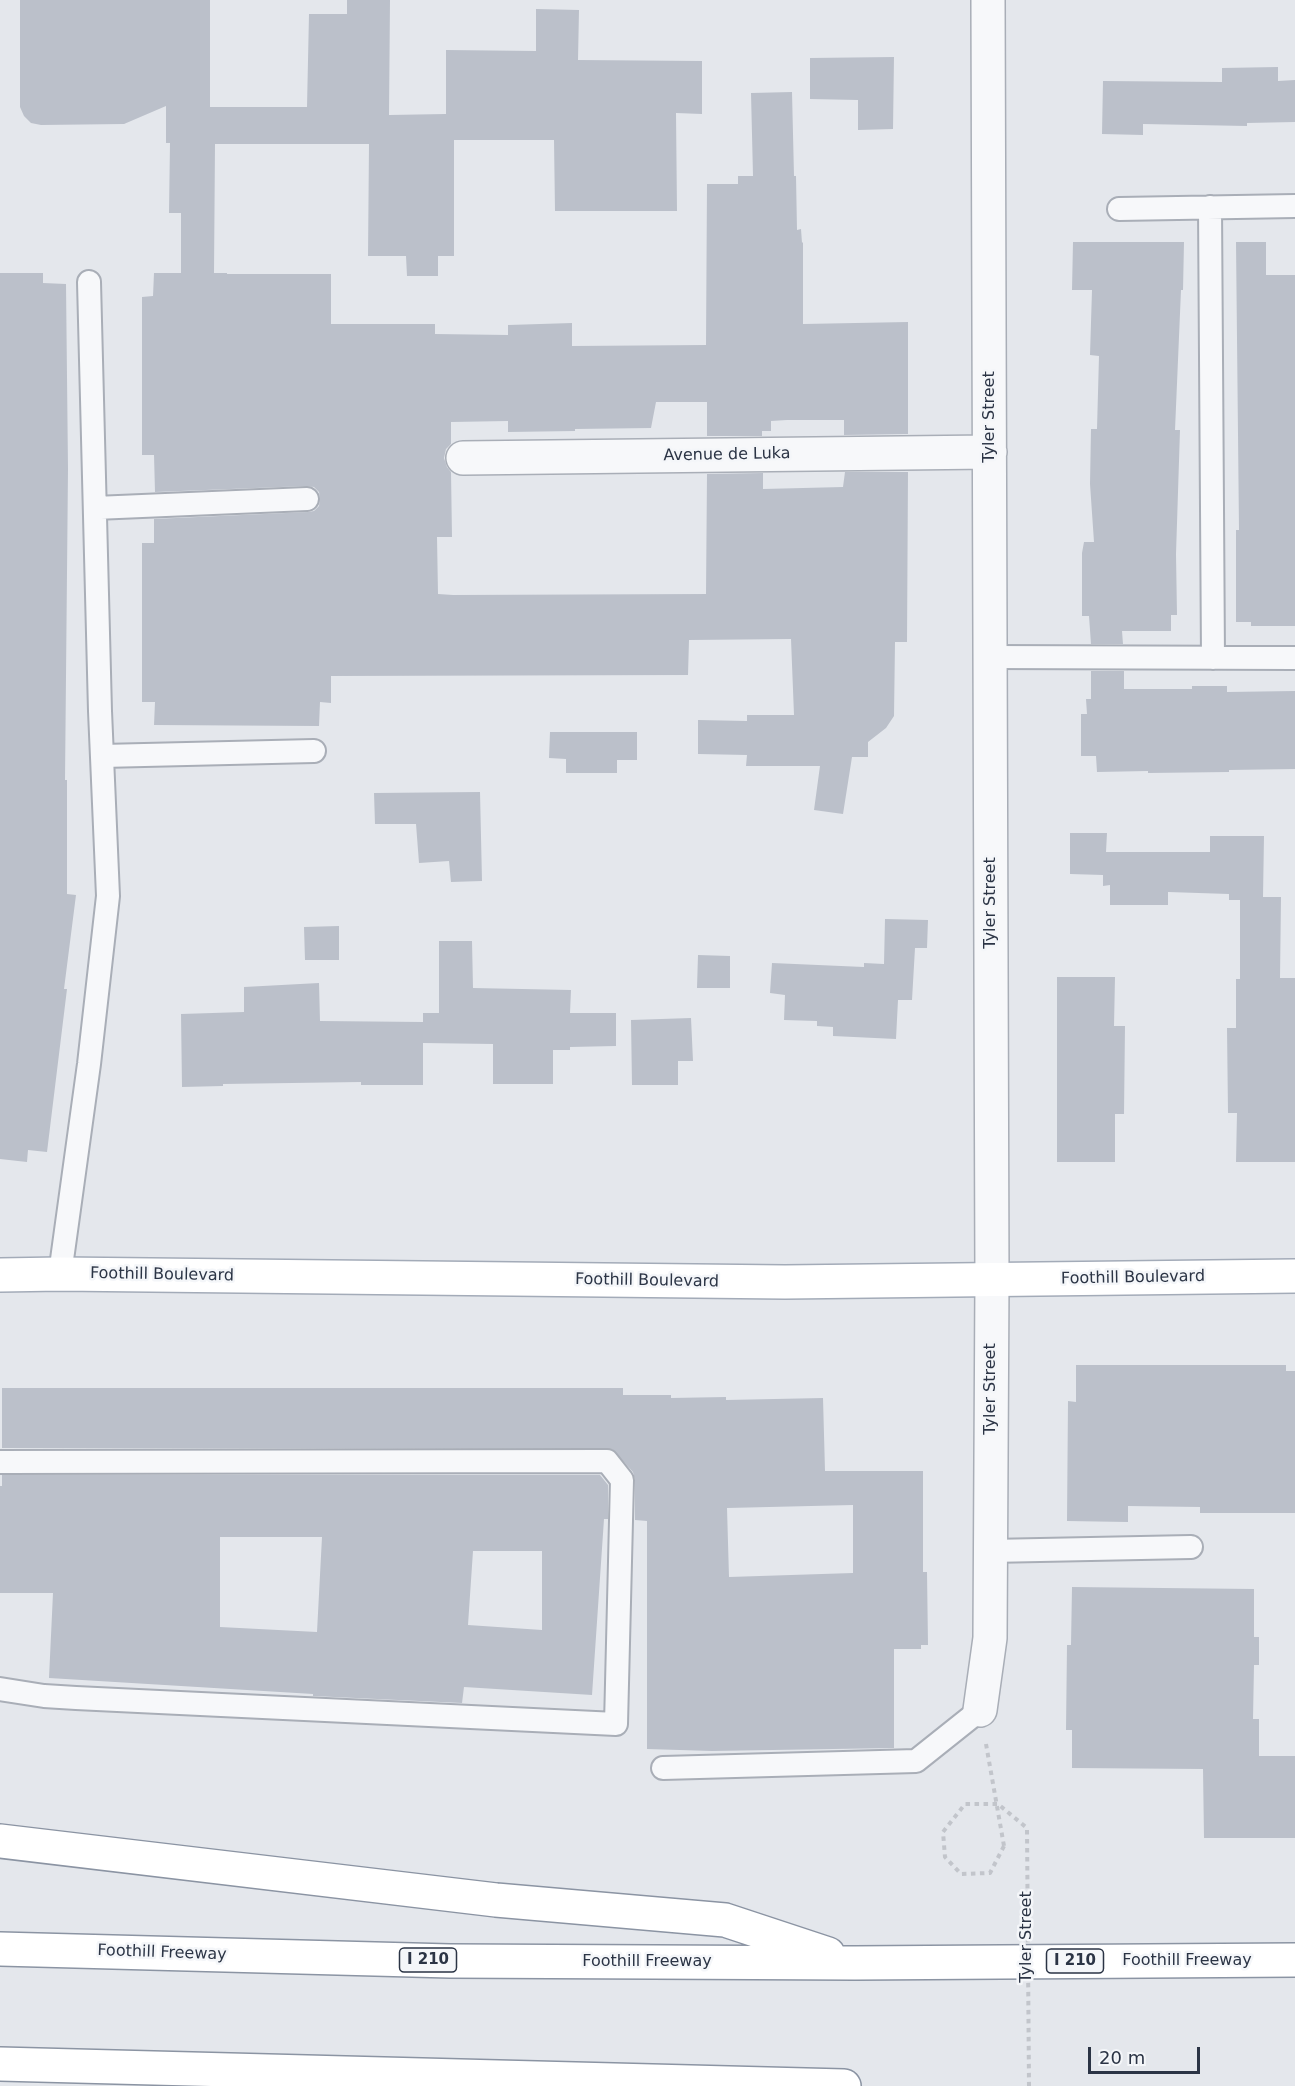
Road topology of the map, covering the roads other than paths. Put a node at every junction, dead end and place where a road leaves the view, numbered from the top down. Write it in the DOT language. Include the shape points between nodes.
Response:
graph roads {
  1 [pos="988,0"];
  2 [pos="1295,206"];
  3 [pos="1210,207"];
  4 [pos="1119,209"];
  5 [pos="89,282"];
  6 [pos="990,453"];
  7 [pos="463,458"];
  8 [pos="307,499"];
  9 [pos="95,508"];
  10 [pos="990,657"];
  11 [pos="1213,658"];
  12 [pos="1295,658"];
  13 [pos="314,751"];
  14 [pos="102,756"];
  15 [pos="60,1274"];
  16 [pos="0,1275"];
  17 [pos="1295,1276"];
  18 [pos="992,1279"];
  19 [pos="0,1462"];
  20 [pos="1191,1547"];
  21 [pos="990,1551"];
  22 [pos="0,1689"];
  23 [pos="980,1710"];
  24 [pos="663,1768"];
  25 [pos="0,1841"];
  26 [pos="0,1949"];
  27 [pos="1295,1960"];
  28 [pos="855,1963"];
  29 [pos="0,2064"];
  30 [pos="844,2086"];
  1 -- 6 [label="street, Tyler Street"];
  2 -- 3 [label="lane"];
  3 -- 4 [label="lane"];
  3 -- 11 [label="lane"];
  5 -- 9 [label="lane"];
  6 -- 7 [label="street, Avenue de Luka"];
  6 -- 10 [label="street, Tyler Street"];
  8 -- 9 [label="lane"];
  9 -- 14 [label="lane"];
  10 -- 11 [label="lane"];
  10 -- 18 [label="street, Tyler Street"];
  11 -- 12 [label="lane"];
  13 -- 14 [label="lane"];
  14 -- 15 [label="lane" via="108,896"];
  15 -- 16 [label="main road, Foothill Boulevard"];
  15 -- 18 [label="main road, Foothill Boulevard" via="785,1282"];
  17 -- 18 [label="main road, Foothill Boulevard"];
  18 -- 21 [label="street, Tyler Street"];
  19 -- 22 [label="lane" via="607,1461 622,1480 616,1725 76,1698"];
  20 -- 21 [label="lane"];
  21 -- 23 [label="street, Tyler Street" via="990,1638"];
  23 -- 24 [label="lane" via="916,1761"];
  25 -- 28 [label="main road" via="496,1900 725,1920"];
  26 -- 28 [label="main road, Foothill Freeway / I 210" via="450,1961"];
  27 -- 28 [label="main road, Foothill Freeway / I 210"];
  29 -- 30 [label="main road"];
}
